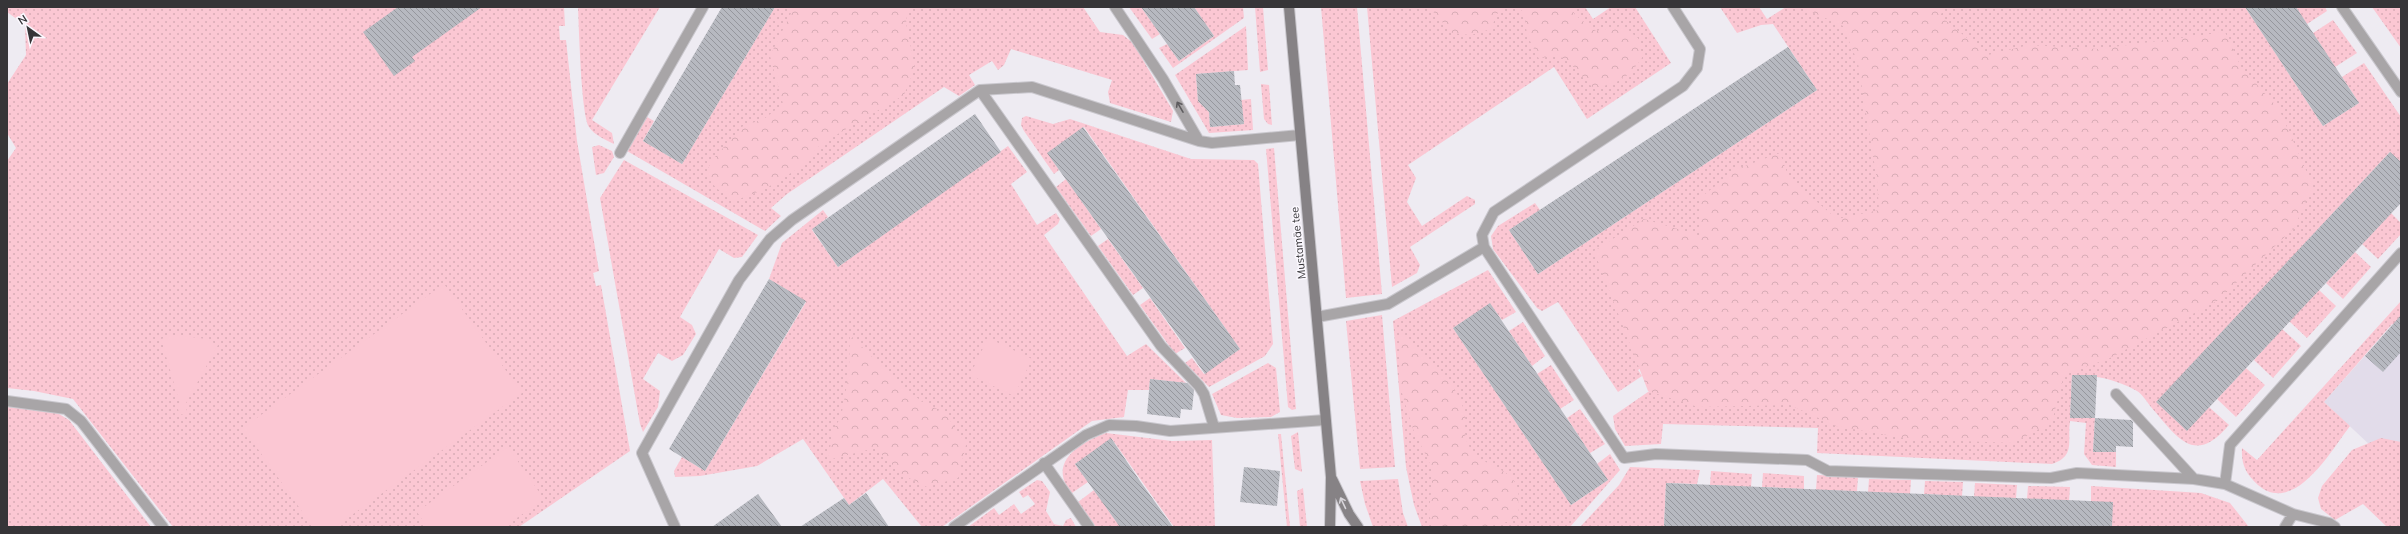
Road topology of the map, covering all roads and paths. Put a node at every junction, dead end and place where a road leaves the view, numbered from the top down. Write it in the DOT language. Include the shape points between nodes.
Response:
graph roads {
  1 [pos="703,7"];
  2 [pos="1115,7"];
  3 [pos="1289,7"];
  4 [pos="1673,7"];
  5 [pos="2342,7"];
  6 [pos="980,90"];
  7 [pos="2401,92"];
  8 [pos="1300,135"];
  9 [pos="1199,141"];
  10 [pos="620,153"];
  11 [pos="1484,247"];
  12 [pos="2401,253"];
  13 [pos="1317,317"];
  14 [pos="2116,394"];
  15 [pos="7,401"];
  16 [pos="1325,420"];
  17 [pos="1214,427"];
  18 [pos="1044,463"];
  19 [pos="1331,477"];
  20 [pos="2194,479"];
  21 [pos="2225,484"];
  22 [pos="2293,514"];
  23 [pos="163,527"];
  24 [pos="675,527"];
  25 [pos="954,527"];
  26 [pos="1089,527"];
  27 [pos="1330,527"];
  28 [pos="1358,527"];
  29 [pos="2285,527"];
  30 [pos="2335,527"];
  1 -- 10 [label="street"];
  9 -- 2 [label="street, one-way" via="1163,79"];
  3 -- 8 [label="main road, Mustamäe tee"];
  4 -- 11 [label="street" via="1700,49 1697,68 1683,86 1494,212 1482,235"];
  5 -- 7 [label="street"];
  6 -- 9 [label="street" via="1032,87"];
  6 -- 17 [label="street" via="1161,346 1199,386"];
  6 -- 24 [label="street" via="792,220 770,239 739,280 642,453"];
  8 -- 9 [label="street" via="1212,143"];
  8 -- 13 [label="main road, Mustamäe tee"];
  11 -- 13 [label="street" via="1388,304"];
  11 -- 20 [label="street" via="1624,458 1664,454 1807,460 1828,471 2050,478 2077,473"];
  12 -- 21 [label="street" via="2230,445"];
  13 -- 16 [label="main road, Mustamäe tee"];
  14 -- 20 [label="street"];
  15 -- 23 [label="street" via="66,409 81,421"];
  16 -- 17 [label="street"];
  16 -- 19 [label="main road, Mustamäe tee"];
  17 -- 18 [label="street" via="1170,431 1109,425 1086,435"];
  18 -- 25 [label="street"];
  18 -- 26 [label="street"];
  19 -- 27 [label="main road, Mustamäe tee"];
  28 -- 19 [label="main road, Mustamäe tee, one-way"];
  20 -- 21 [label="street"];
  21 -- 22 [label="street"];
  22 -- 29 [label="street"];
  22 -- 30 [label="street" via="2329,523"];
}
